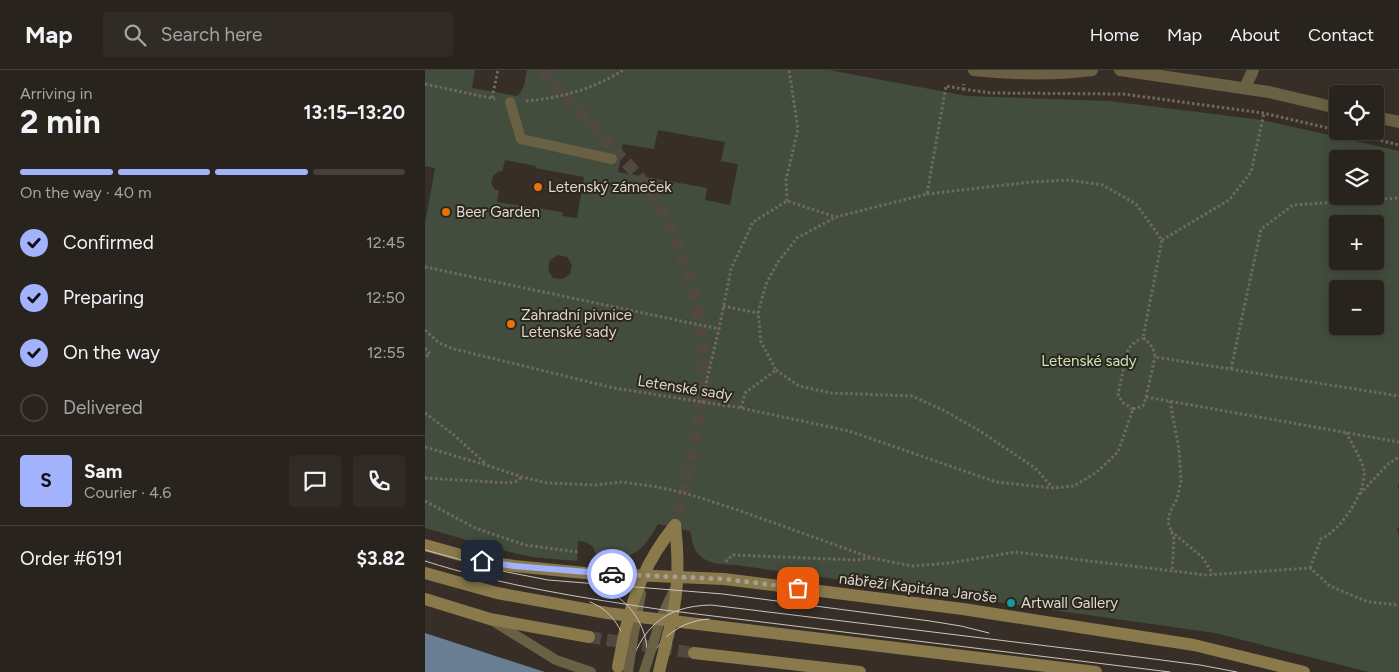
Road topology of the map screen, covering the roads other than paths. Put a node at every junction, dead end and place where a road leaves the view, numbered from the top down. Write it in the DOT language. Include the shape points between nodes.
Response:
graph roads {
  1 [pos="1092,70"];
  2 [pos="1120,70"];
  3 [pos="1253,70"];
  4 [pos="970,75"];
  5 [pos="1245,88"];
  6 [pos="510,102"];
  7 [pos="1329,106"];
  8 [pos="1384,118"];
  9 [pos="1399,122"];
  10 [pos="612,159"];
  11 [pos="425,545"];
  12 [pos="425,573"];
  13 [pos="643,575"];
  14 [pos="678,577"];
  15 [pos="425,600"];
  16 [pos="633,617"];
  17 [pos="491,619"];
  18 [pos="666,621"];
  19 [pos="629,637"];
  20 [pos="589,638"];
  21 [pos="660,642"];
  22 [pos="694,653"];
  23 [pos="591,672"];
  24 [pos="617,672"];
  25 [pos="628,672"];
  26 [pos="644,672"];
  27 [pos="659,672"];
  28 [pos="860,672"];
  29 [pos="1096,672"];
  30 [pos="1304,672"];
  1 -- 4 [label="street"];
  2 -- 5 [label="street"];
  3 -- 5 [label="street"];
  5 -- 7 [label="street"];
  6 -- 10 [label="lane" via="521,139"];
  8 -- 9 [label="street"];
  11 -- 13 [label="main road, nábřeží Kapitána Jaroše" via="514,566"];
  12 -- 16 [label="main road" via="497,593"];
  13 -- 14 [label="main road, nábřeží Kapitána Jaroše"];
  13 -- 14 [label="main road" via="657,548 675,525"];
  13 -- 16 [label="main road" via="633,598"];
  14 -- 18 [label="main road" via="675,612"];
  14 -- 30 [label="main road, nábřeží Kapitána Jaroše" via="724,579 1098,629 1194,645"];
  15 -- 17 [label="main road"];
  16 -- 18 [label="main road"];
  16 -- 19 [label="main road"];
  17 -- 20 [label="main road"];
  17 -- 23 [label="lane" via="556,660"];
  18 -- 21 [label="main road"];
  18 -- 29 [label="main road"];
  19 -- 24 [label="main road, bridge"];
  19 -- 25 [label="lane, bridge"];
  21 -- 26 [label="lane, bridge"];
  21 -- 27 [label="main road, bridge"];
  22 -- 28 [label="main road"];
}
